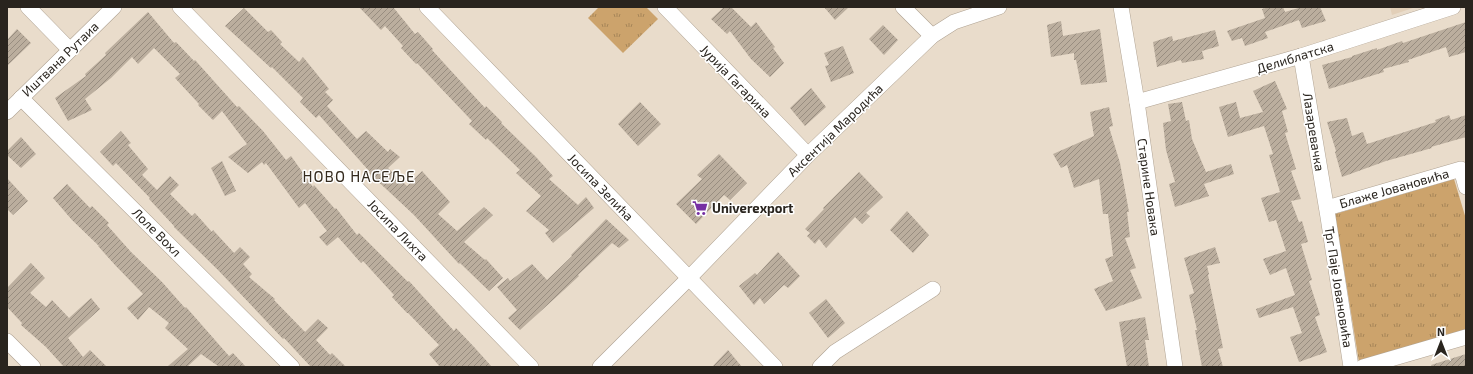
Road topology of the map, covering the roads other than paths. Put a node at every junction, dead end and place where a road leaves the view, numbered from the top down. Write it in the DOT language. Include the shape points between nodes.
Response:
graph roads {
  1 [pos="28,7"];
  2 [pos="114,7"];
  3 [pos="180,7"];
  4 [pos="427,7"];
  5 [pos="665,7"];
  6 [pos="903,7"];
  7 [pos="999,7"];
  8 [pos="1121,7"];
  9 [pos="1453,7"];
  10 [pos="932,36"];
  11 [pos="70,50"];
  12 [pos="1301,56"];
  13 [pos="21,98"];
  14 [pos="1137,102"];
  15 [pos="7,112"];
  16 [pos="808,154"];
  17 [pos="1466,187"];
  18 [pos="1326,208"];
  19 [pos="689,278"];
  20 [pos="933,289"];
  21 [pos="1466,337"];
  22 [pos="7,341"];
  23 [pos="33,367"];
  24 [pos="292,367"];
  25 [pos="532,367"];
  26 [pos="600,367"];
  27 [pos="775,367"];
  28 [pos="820,367"];
  29 [pos="1175,367"];
  30 [pos="1351,367"];
  31 [pos="1363,367"];
  1 -- 11 [label="street"];
  2 -- 11 [label="street, Иштвана Рутаиа"];
  3 -- 25 [label="street, Јосипа Лихта"];
  4 -- 19 [label="street, Јосипа Зелића"];
  5 -- 16 [label="street, Јурија Гагарина"];
  6 -- 10 [label="street"];
  7 -- 10 [label="street, Аксентија Мародића" via="954,22"];
  8 -- 14 [label="street, Старине Новака"];
  9 -- 12 [label="street, Делиблатска"];
  10 -- 16 [label="street, Аксентија Мародића"];
  11 -- 13 [label="street, Иштвана Рутаиа"];
  12 -- 14 [label="street, Делиблатска"];
  12 -- 18 [label="street, Лазаревачка"];
  13 -- 15 [label="street, Иштвана Рутаиа"];
  13 -- 24 [label="street, Лоле Вохл"];
  14 -- 29 [label="street, Старине Новака"];
  16 -- 19 [label="street, Аксентија Мародића"];
  17 -- 18 [label="street, Блаже Јовановића" via="1461,169"];
  18 -- 30 [label="street, Трг Паје Јовановића"];
  19 -- 26 [label="street, Аксентија Мародића"];
  19 -- 27 [label="street, Јосипа Зелића"];
  20 -- 28 [label="street" via="835,352"];
  21 -- 31 [label="street"];
  22 -- 23 [label="street"];
}
